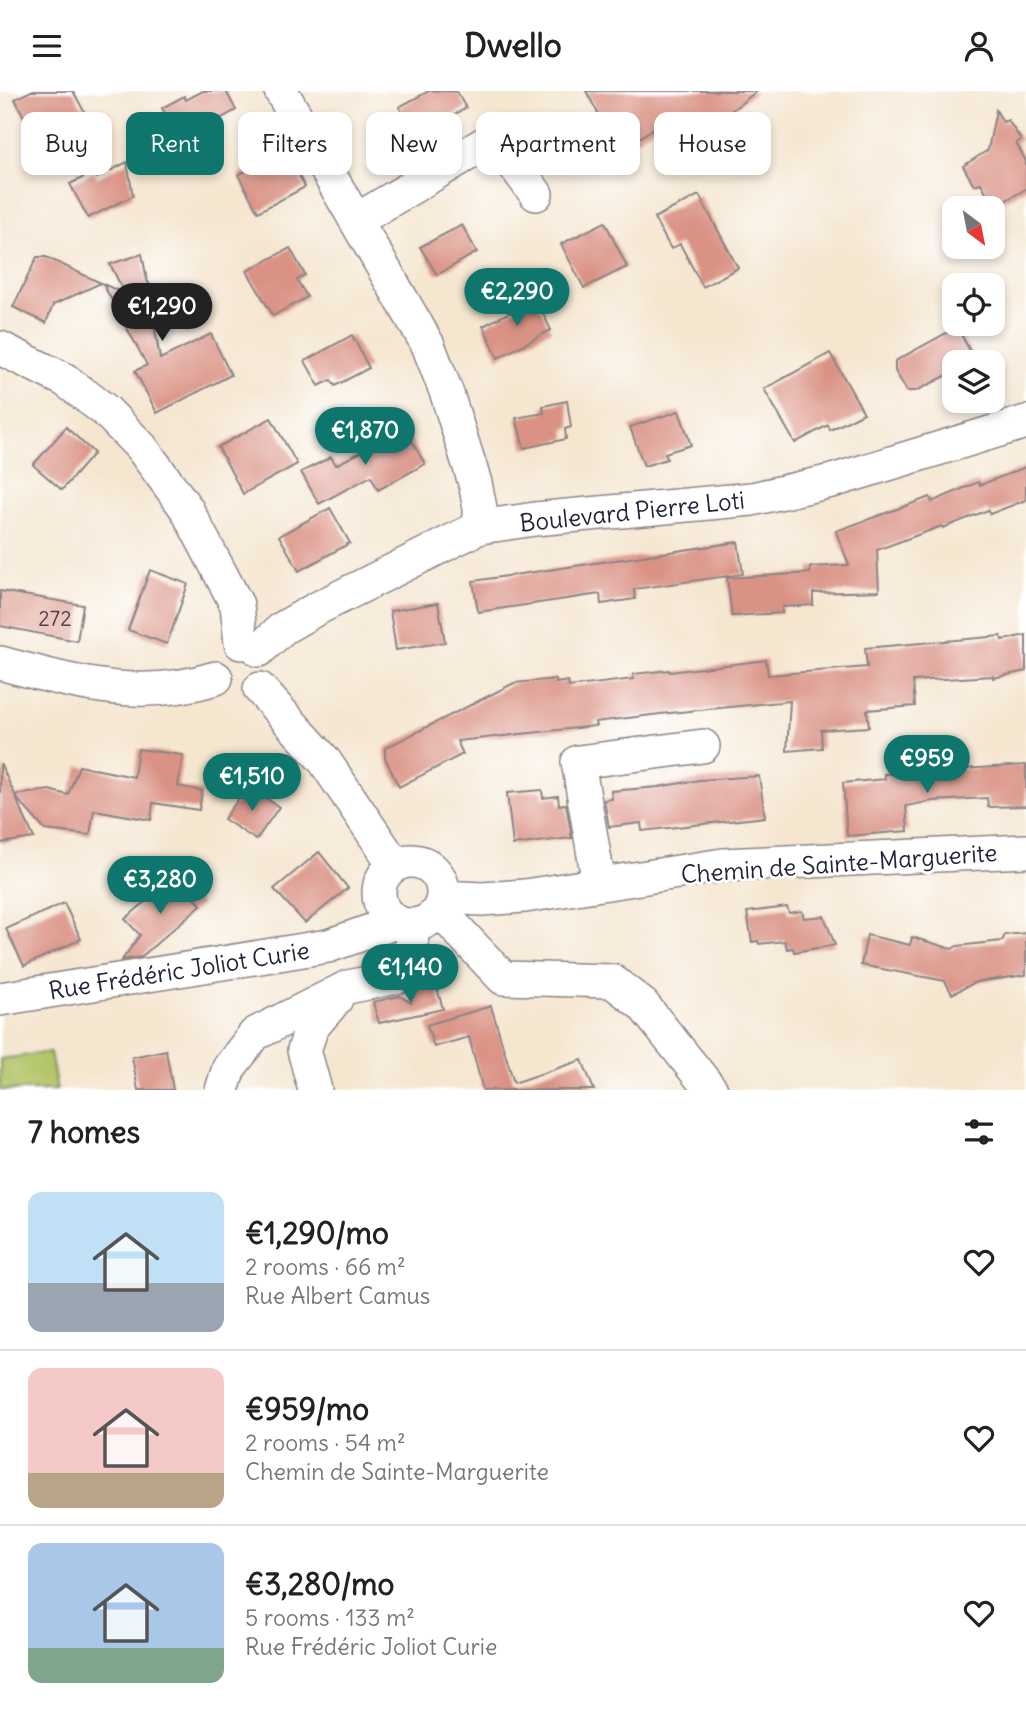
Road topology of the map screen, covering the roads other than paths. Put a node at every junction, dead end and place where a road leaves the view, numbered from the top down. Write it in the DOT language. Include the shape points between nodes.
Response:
graph roads {
  1 [pos="281,91"];
  2 [pos="536,194"];
  3 [pos="356,221"];
  4 [pos="0,348"];
  5 [pos="1026,422"];
  6 [pos="480,527"];
  7 [pos="250,646"];
  8 [pos="0,663"];
  9 [pos="216,678"];
  10 [pos="260,689"];
  11 [pos="703,746"];
  12 [pos="1026,851"];
  13 [pos="394,865"];
  14 [pos="598,884"];
  15 [pos="422,914"];
  16 [pos="348,987"];
  17 [pos="0,999"];
  18 [pos="222,1090"];
  19 [pos="315,1090"];
  20 [pos="710,1090"];
  1 -- 3 [label="street"];
  2 -- 3 [label="street" via="494,138"];
  3 -- 6 [label="street" via="428,345 475,483"];
  4 -- 7 [label="street" via="65,380 106,411 141,447 186,508 237,605"];
  5 -- 6 [label="street, Boulevard Pierre Loti" via="832,481 752,499"];
  6 -- 7 [label="street, Boulevard Pierre Loti"];
  7 -- 9 [label="street" via="225,648 219,654"];
  7 -- 10 [label="street" via="265,658 268,669"];
  8 -- 9 [label="street" via="114,689 177,687"];
  9 -- 10 [label="street" via="232,695 247,696"];
  10 -- 13 [label="street" via="324,760"];
  11 -- 14 [label="street" via="578,762"];
  12 -- 14 [label="street, Chemin de Sainte-Marguerite" via="723,865"];
  13 -- 15 [label="street" via="382,876 380,905 388,916"];
  13 -- 15 [label="street" via="413,860 426,864 441,880"];
  14 -- 15 [label="street, Chemin de Sainte-Marguerite" via="482,899"];
  15 -- 16 [label="street" via="410,974"];
  15 -- 17 [label="street, Rue Frédéric Joliot Curie" via="328,946"];
  15 -- 20 [label="street" via="503,978 612,981 643,1005"];
  16 -- 18 [label="street" via="255,1034 229,1067"];
  16 -- 19 [label="street" via="312,1027 304,1050"];
}
